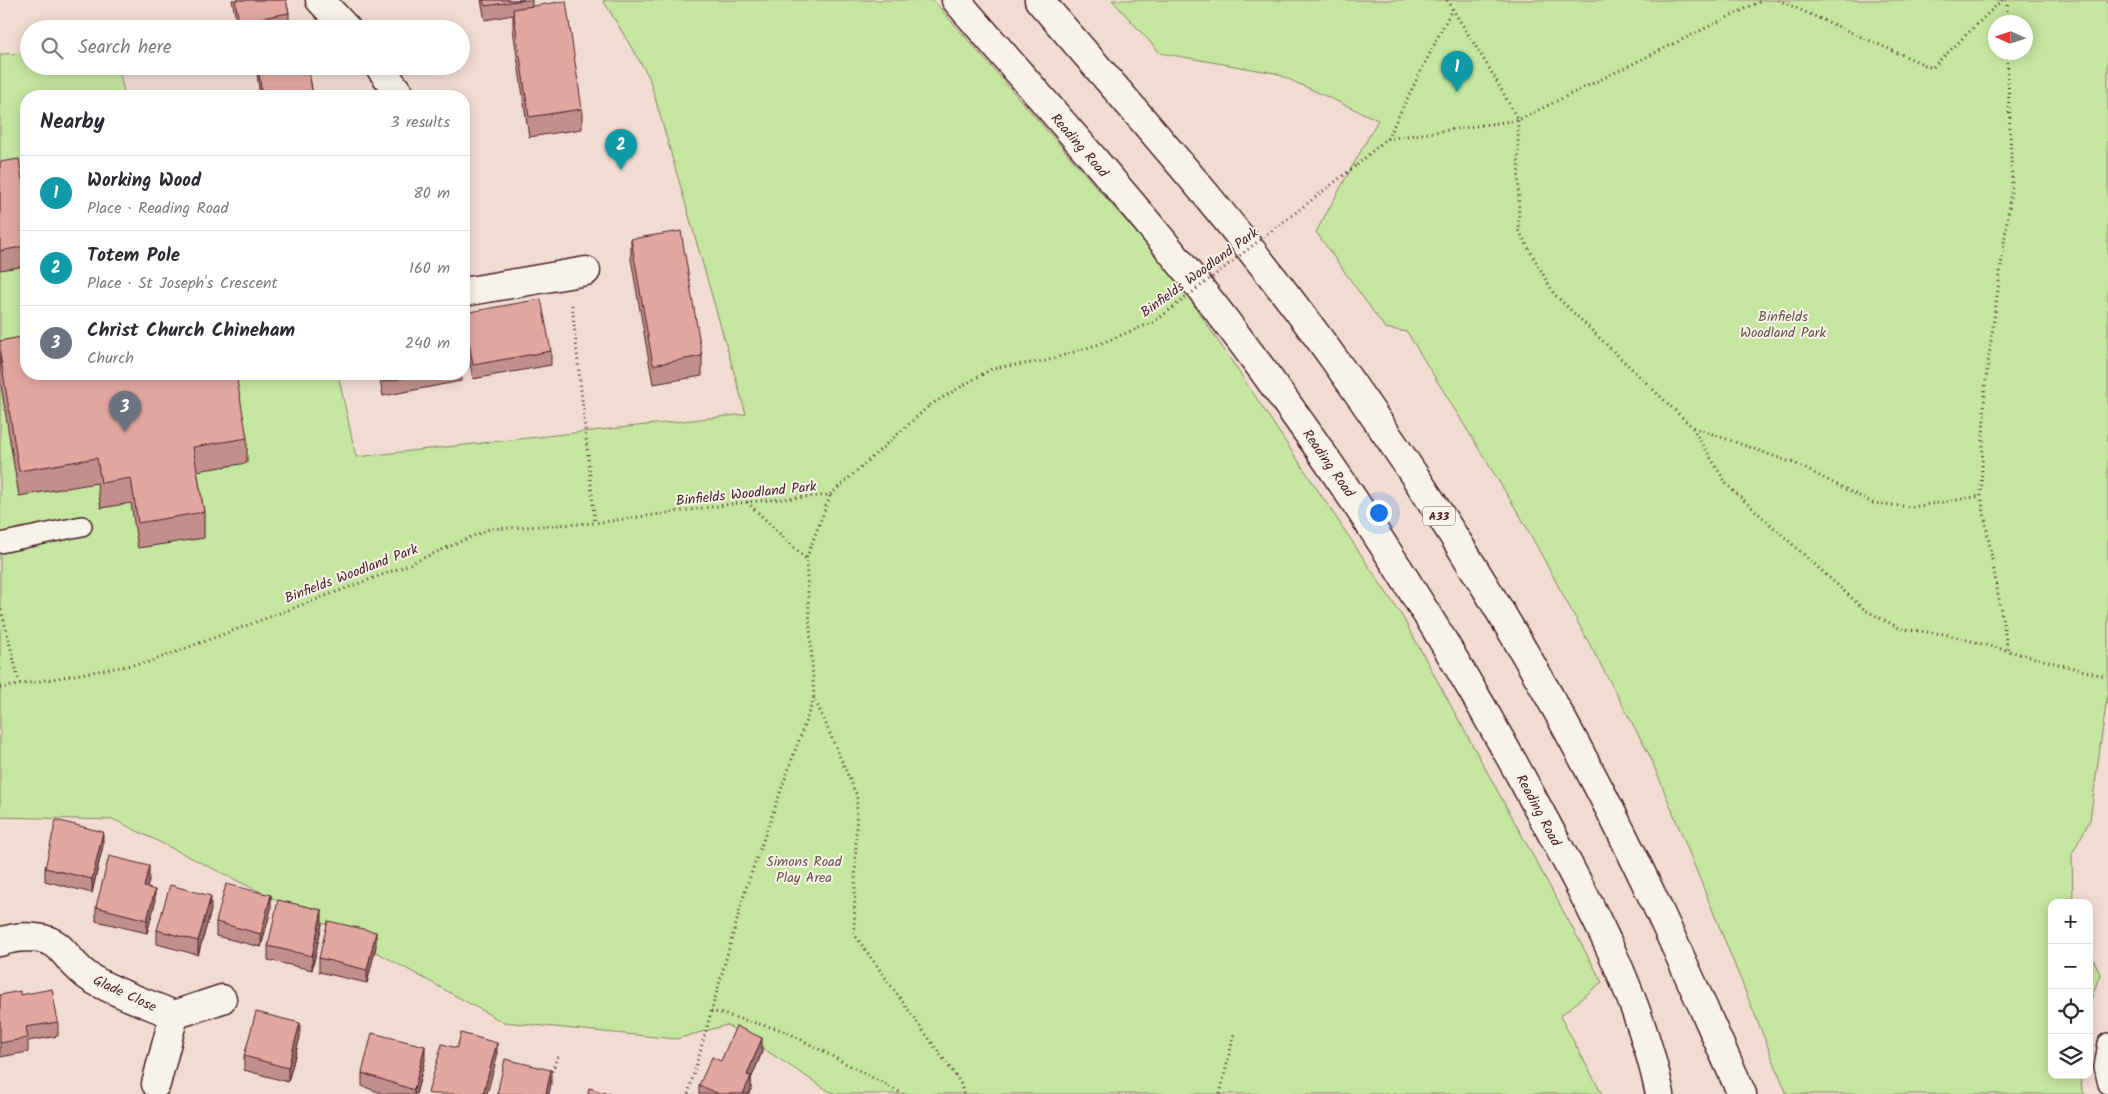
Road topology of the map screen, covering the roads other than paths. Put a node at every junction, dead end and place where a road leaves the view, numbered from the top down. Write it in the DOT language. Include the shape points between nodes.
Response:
graph roads {
  1 [pos="320,0"];
  2 [pos="956,0"];
  3 [pos="1039,0"];
  4 [pos="339,20"];
  5 [pos="385,75"];
  6 [pos="396,90"];
  7 [pos="586,271"];
  8 [pos="470,291"];
  9 [pos="82,526"];
  10 [pos="0,543"];
  11 [pos="0,942"];
  12 [pos="222,999"];
  13 [pos="174,1015"];
  14 [pos="2108,1042"];
  15 [pos="156,1084"];
  16 [pos="2108,1084"];
  17 [pos="1660,1094"];
  18 [pos="1742,1094"];
  1 -- 4 [label="main road"];
  2 -- 17 [label="main road, Reading Road" via="1173,254 1325,456 1384,545 1510,756 1580,887 1626,984 1653,1057"];
  3 -- 18 [label="main road, A33" via="1184,167 1278,283 1383,429 1452,534 1594,778"];
  5 -- 6 [label="main road"];
  7 -- 8 [label="main road"];
  9 -- 10 [label="lane"];
  11 -- 13 [label="main road, Glade Close" via="14,937 36,938 58,946 71,963 92,979"];
  12 -- 13 [label="main road, Glade Close"];
  13 -- 15 [label="main road, Glade Close"];
  14 -- 16 [label="lane" via="2104,1068"];
}
